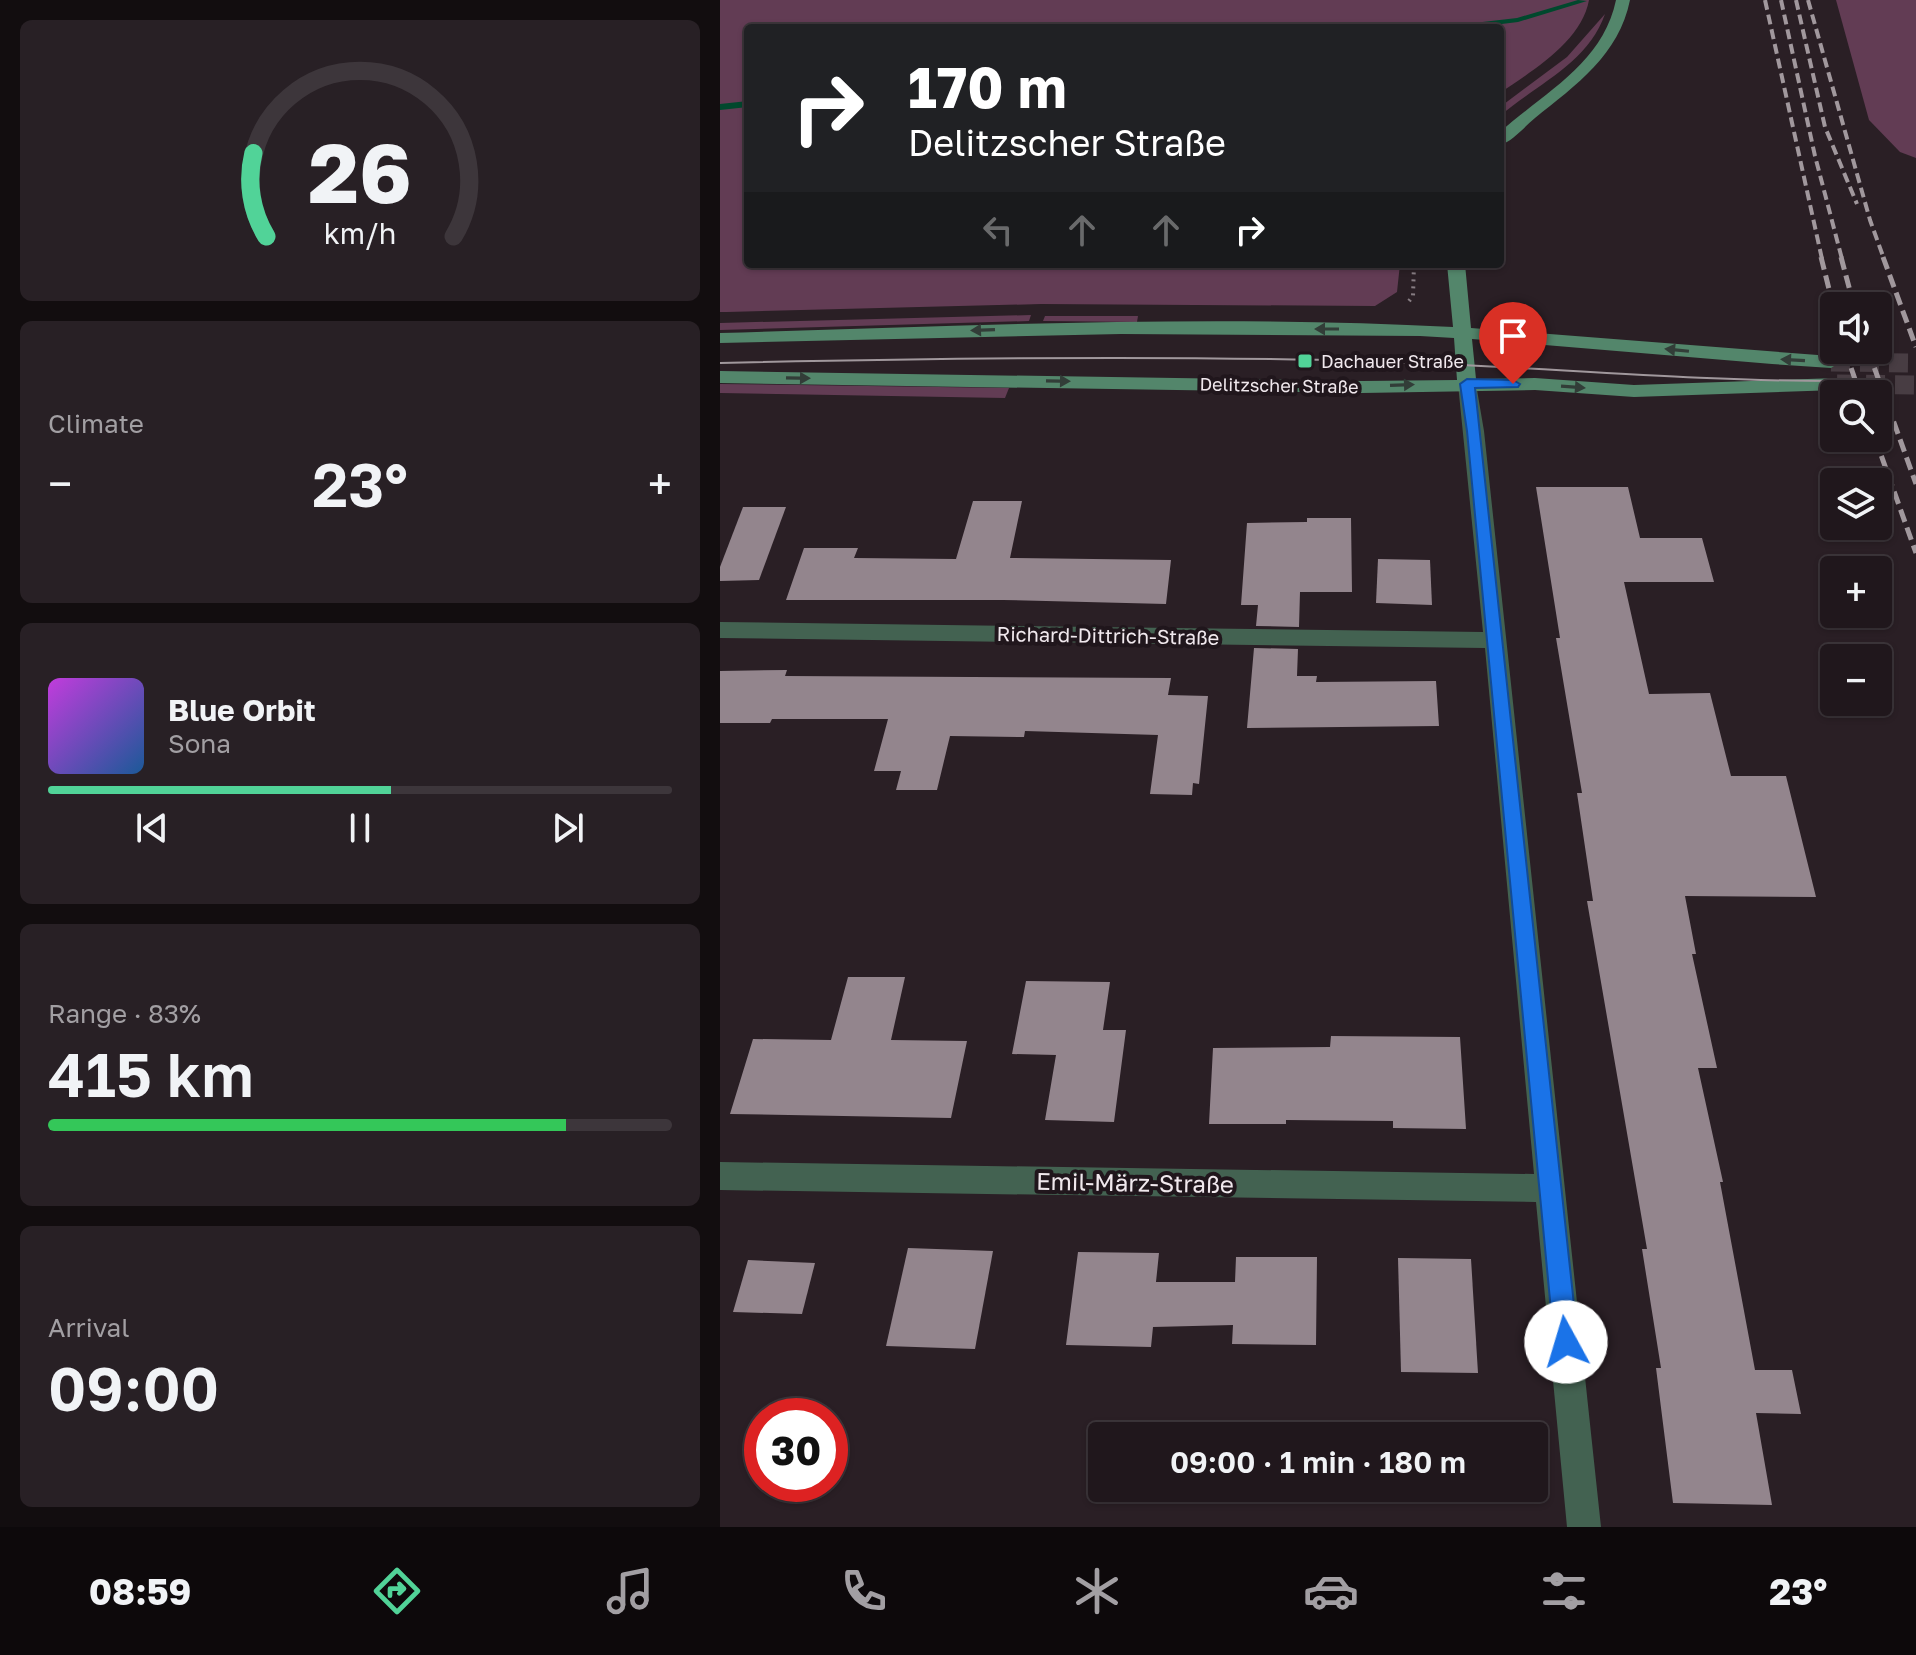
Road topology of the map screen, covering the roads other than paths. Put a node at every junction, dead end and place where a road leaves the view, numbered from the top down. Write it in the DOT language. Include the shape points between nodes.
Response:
graph roads {
  1 [pos="1623,0"];
  2 [pos="1504,137"];
  3 [pos="1456,268"];
  4 [pos="1461,335"];
  5 [pos="720,338"];
  6 [pos="1820,361"];
  7 [pos="720,377"];
  8 [pos="1467,384"];
  9 [pos="1820,385"];
  10 [pos="720,630"];
  11 [pos="1496,640"];
  12 [pos="720,1176"];
  13 [pos="1551,1188"];
  14 [pos="1584,1527"];
  1 -- 2 [label="main road" via="1618,27 1601,53"];
  3 -- 4 [label="main road"];
  4 -- 5 [label="main road, one-way" via="1363,329 1033,328"];
  6 -- 4 [label="main road, one-way"];
  4 -- 8 [label="main road"];
  7 -- 8 [label="main road, Delitzscher Straße, one-way"];
  8 -- 9 [label="main road, Delitzscher Straße, one-way" via="1634,391"];
  8 -- 11 [label="street"];
  10 -- 11 [label="street, Richard-Dittrich-Straße"];
  11 -- 13 [label="street"];
  12 -- 13 [label="street, Emil-März-Straße"];
  13 -- 14 [label="street"];
}
